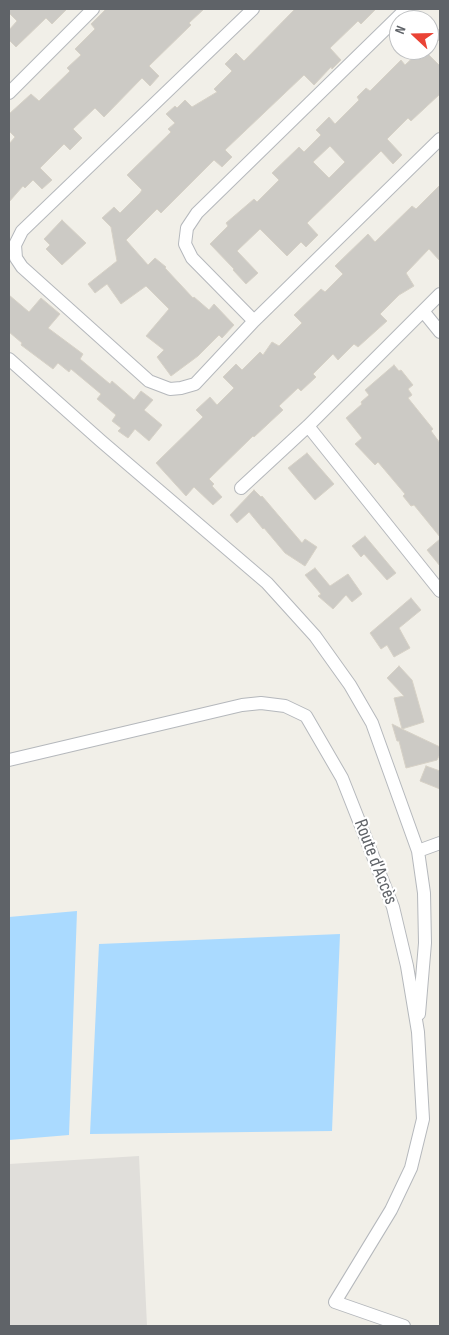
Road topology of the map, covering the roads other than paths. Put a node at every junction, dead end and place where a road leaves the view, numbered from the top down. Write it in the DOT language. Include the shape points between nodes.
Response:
graph roads {
  1 [pos="93,9"];
  2 [pos="253,9"];
  3 [pos="406,9"];
  4 [pos="9,93"];
  5 [pos="440,139"];
  6 [pos="440,294"];
  7 [pos="423,311"];
  8 [pos="254,321"];
  9 [pos="440,332"];
  10 [pos="9,359"];
  11 [pos="308,426"];
  12 [pos="241,488"];
  13 [pos="440,591"];
  14 [pos="9,760"];
  15 [pos="440,843"];
  16 [pos="418,851"];
  17 [pos="418,1032"];
  18 [pos="404,1326"];
  1 -- 4 [label="street"];
  2 -- 8 [label="street" via="22,231 15,244 16,258 22,267 158,386 170,389 195,384"];
  3 -- 8 [label="street" via="197,213 187,228 185,244 192,258"];
  5 -- 8 [label="street"];
  6 -- 7 [label="street"];
  7 -- 9 [label="street"];
  7 -- 11 [label="street"];
  10 -- 16 [label="street" via="266,583 315,636 372,723"];
  11 -- 12 [label="street"];
  11 -- 13 [label="street"];
  14 -- 17 [label="street, Route d'Accès" via="242,705 285,706 306,716 342,778 393,907"];
  15 -- 16 [label="street"];
  16 -- 17 [label="street" via="424,893 425,944"];
  17 -- 18 [label="street, Route d'Accès" via="423,1119 411,1168 391,1210 335,1302"];
}
